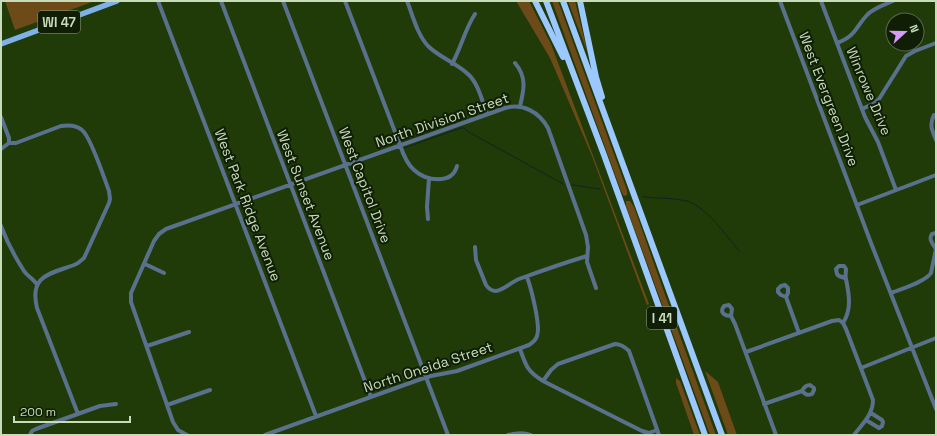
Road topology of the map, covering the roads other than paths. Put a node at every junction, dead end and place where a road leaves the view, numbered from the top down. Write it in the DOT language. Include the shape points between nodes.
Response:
graph roads {
  1 [pos="117,1"];
  2 [pos="158,1"];
  3 [pos="220,1"];
  4 [pos="283,1"];
  5 [pos="345,1"];
  6 [pos="407,1"];
  7 [pos="535,1"];
  8 [pos="546,1"];
  9 [pos="563,1"];
  10 [pos="580,1"];
  11 [pos="780,1"];
  12 [pos="821,1"];
  13 [pos="892,1"];
  14 [pos="475,14"];
  15 [pos="837,43"];
  16 [pos="936,43"];
  17 [pos="1,44"];
  18 [pos="515,63"];
  19 [pos="452,64"];
  20 [pos="576,81"];
  21 [pos="520,106"];
  22 [pos="862,109"];
  23 [pos="487,114"];
  24 [pos="934,115"];
  25 [pos="1,117"];
  26 [pos="609,128"];
  27 [pos="936,140"];
  28 [pos="9,143"];
  29 [pos="400,146"];
  30 [pos="1,149"];
  31 [pos="345,166"];
  32 [pos="457,166"];
  33 [pos="936,174"];
  34 [pos="429,178"];
  35 [pos="291,185"];
  36 [pos="896,190"];
  37 [pos="236,204"];
  38 [pos="857,205"];
  39 [pos="428,219"];
  40 [pos="1,226"];
  41 [pos="936,233"];
  42 [pos="474,247"];
  43 [pos="936,249"];
  44 [pos="587,256"];
  45 [pos="144,264"];
  46 [pos="164,273"];
  47 [pos="527,277"];
  48 [pos="845,278"];
  49 [pos="37,285"];
  50 [pos="596,288"];
  51 [pos="891,293"];
  52 [pos="786,297"];
  53 [pos="731,316"];
  54 [pos="842,323"];
  55 [pos="189,332"];
  56 [pos="799,333"];
  57 [pos="936,338"];
  58 [pos="147,346"];
  59 [pos="912,348"];
  60 [pos="520,349"];
  61 [pos="746,352"];
  62 [pos="861,368"];
  63 [pos="426,377"];
  64 [pos="543,381"];
  65 [pos="210,390"];
  66 [pos="802,391"];
  67 [pos="371,397"];
  68 [pos="934,398"];
  69 [pos="116,404"];
  70 [pos="764,404"];
  71 [pos="167,405"];
  72 [pos="936,408"];
  73 [pos="871,413"];
  74 [pos="78,414"];
  75 [pos="316,416"];
  76 [pos="866,420"];
  77 [pos="658,433"];
  78 [pos="30,434"];
  79 [pos="187,435"];
  80 [pos="265,435"];
  81 [pos="448,435"];
  82 [pos="508,435"];
  83 [pos="531,435"];
  84 [pos="705,435"];
  85 [pos="722,435"];
  86 [pos="776,435"];
  87 [pos="854,435"];
  1 -- 17 [label="main road, WI 47"];
  2 -- 37 [label="street, West Park Ridge Avenue"];
  3 -- 35 [label="street, West Sunset Avenue"];
  4 -- 31 [label="street, West Capitol Drive"];
  5 -- 29 [label="street"];
  6 -- 19 [label="street" via="424,40 432,50"];
  7 -- 20 [label="highway" via="569,72"];
  8 -- 20 [label="highway, I 41"];
  9 -- 26 [label="highway, I 41"];
  10 -- 26 [label="highway"];
  11 -- 38 [label="street, West Evergreen Drive"];
  12 -- 15 [label="street, Winrowe Drive"];
  13 -- 15 [label="street" via="872,10 850,37"];
  14 -- 19 [label="street"];
  15 -- 22 [label="street, Winrowe Drive"];
  16 -- 22 [label="street" via="906,56 879,99"];
  18 -- 21 [label="street" via="521,71 523,83"];
  19 -- 23 [label="street" via="468,74 474,82"];
  20 -- 84 [label="highway, I 41"];
  21 -- 23 [label="street, North Division Street"];
  21 -- 44 [label="street" via="540,116 548,128 586,235"];
  22 -- 36 [label="street, Winrowe Drive"];
  23 -- 29 [label="street, North Division Street"];
  24 -- 27 [label="street" via="931,124"];
  25 -- 28 [label="street"];
  26 -- 85 [label="highway, I 41"];
  28 -- 30 [label="street"];
  28 -- 49 [label="street" via="16,143 61,126 76,127 83,131 89,140 110,195 109,203 84,258 74,265 46,275"];
  29 -- 31 [label="street, North Division Street"];
  29 -- 34 [label="street" via="411,167"];
  31 -- 35 [label="street, North Division Street"];
  31 -- 63 [label="street, West Capitol Drive"];
  32 -- 34 [label="street" via="449,177"];
  33 -- 36 [label="street"];
  34 -- 39 [label="street"];
  35 -- 37 [label="street, North Division Street"];
  35 -- 67 [label="street, West Sunset Avenue"];
  36 -- 38 [label="street"];
  37 -- 45 [label="street, North Division Street" via="162,231 154,241"];
  37 -- 75 [label="street, West Park Ridge Avenue"];
  38 -- 51 [label="street, West Evergreen Drive"];
  40 -- 49 [label="street" via="18,262"];
  41 -- 43 [label="street" via="930,237"];
  42 -- 47 [label="street" via="476,260 486,285 494,291"];
  43 -- 51 [label="street" via="929,276"];
  44 -- 47 [label="street"];
  44 -- 50 [label="street" via="588,267"];
  45 -- 46 [label="street"];
  45 -- 58 [label="street, North Division Street" via="131,302"];
  47 -- 60 [label="street, North Oneida Street" via="538,332 532,343"];
  48 -- 54 [label="street" via="849,298 847,314"];
  49 -- 74 [label="street" via="37,308"];
  51 -- 59 [label="street, West Evergreen Drive"];
  52 -- 56 [label="street"];
  53 -- 61 [label="street"];
  54 -- 56 [label="street" via="836,320"];
  54 -- 62 [label="street"];
  55 -- 58 [label="street"];
  56 -- 61 [label="street"];
  57 -- 59 [label="street"];
  58 -- 71 [label="street, North Division Street"];
  59 -- 62 [label="street"];
  59 -- 68 [label="street, West Evergreen Drive"];
  60 -- 63 [label="street, North Oneida Street" via="457,371"];
  60 -- 64 [label="street" via="530,371"];
  61 -- 70 [label="street"];
  62 -- 73 [label="street" via="873,400"];
  63 -- 67 [label="street, North Oneida Street"];
  63 -- 81 [label="street, West Capitol Drive"];
  64 -- 77 [label="street" via="642,431"];
  64 -- 77 [label="street" via="558,364 615,344 623,346 629,351"];
  65 -- 71 [label="street"];
  66 -- 70 [label="street"];
  67 -- 75 [label="street, North Oneida Street"];
  68 -- 72 [label="street, West Evergreen Drive"];
  69 -- 74 [label="street" via="100,406"];
  70 -- 86 [label="street"];
  71 -- 79 [label="street, North Division Street" via="178,430"];
  73 -- 76 [label="street"];
  73 -- 76 [label="street" via="882,420 882,426 876,427"];
  74 -- 78 [label="street" via="36,429"];
  75 -- 80 [label="street, North Oneida Street"];
  76 -- 87 [label="street"];
  82 -- 83 [label="street"];
}
